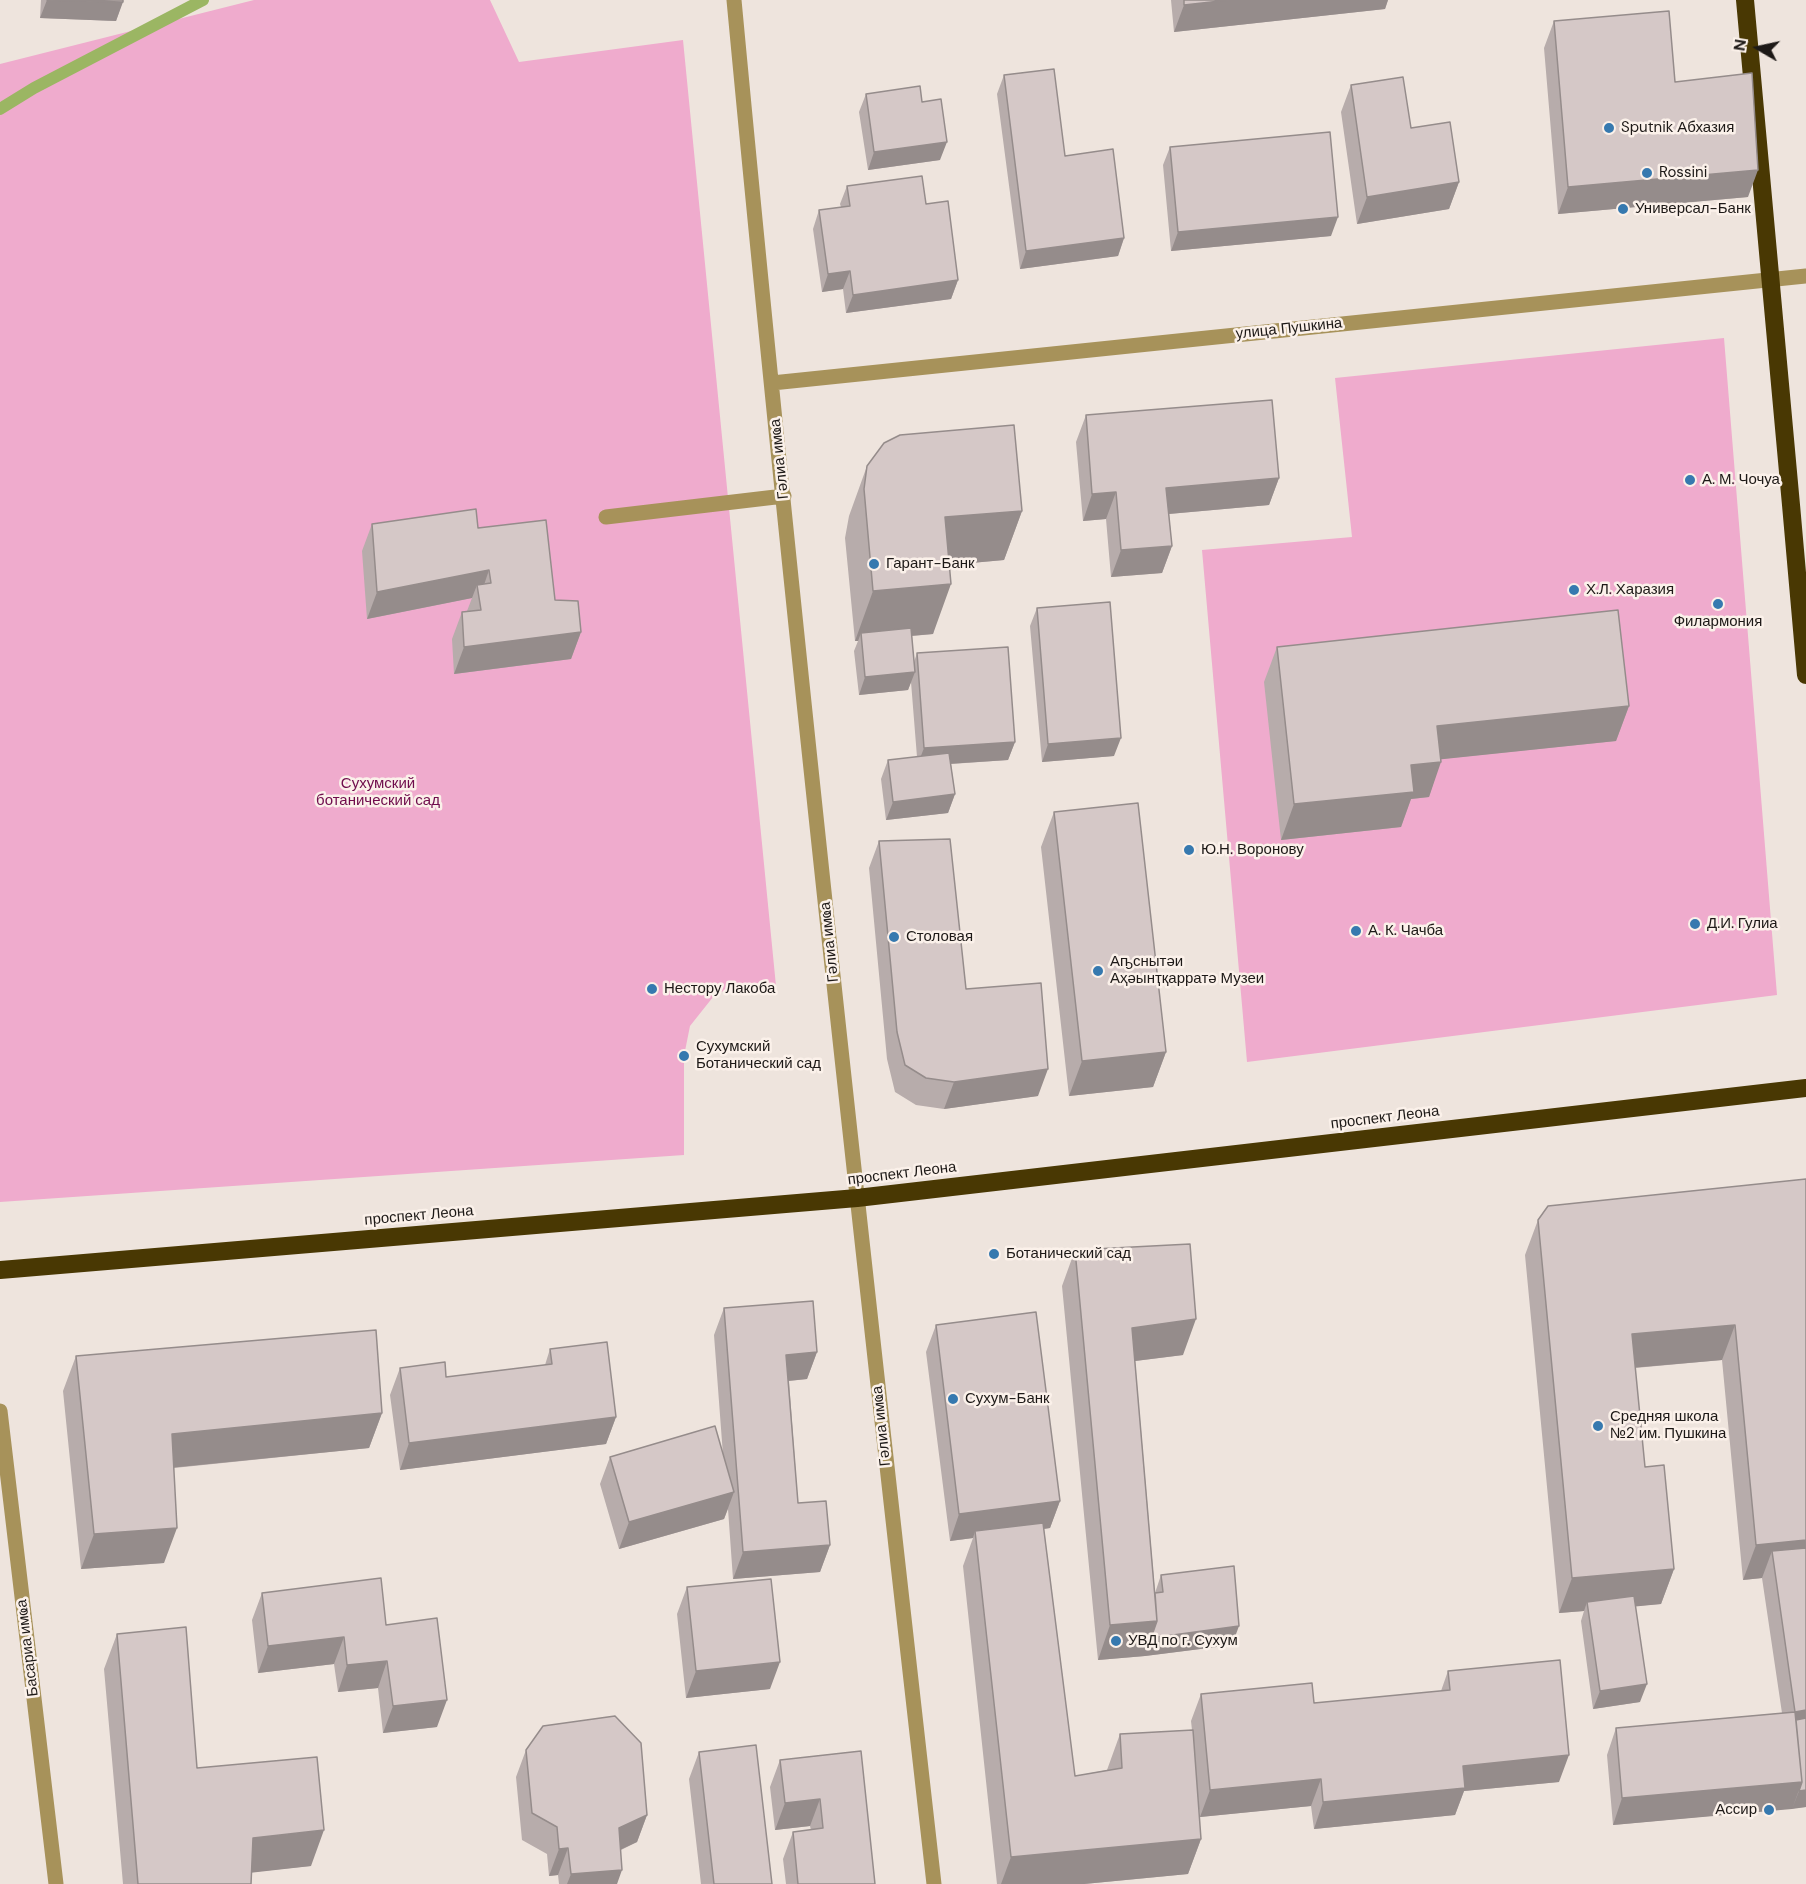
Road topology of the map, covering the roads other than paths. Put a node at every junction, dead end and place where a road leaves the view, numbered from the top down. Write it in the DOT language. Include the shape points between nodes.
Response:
graph roads {
  1 [pos="734,0"];
  2 [pos="1745,0"];
  3 [pos="1806,276"];
  4 [pos="1771,280"];
  5 [pos="772,382"];
  6 [pos="783,496"];
  7 [pos="606,516"];
  8 [pos="1806,675"];
  9 [pos="1806,1088"];
  10 [pos="857,1198"];
  11 [pos="0,1270"];
  12 [pos="0,1411"];
  13 [pos="56,1884"];
  14 [pos="934,1884"];
  1 -- 5 [label="street, Гәлиа имҩа"];
  2 -- 4 [label="highway"];
  3 -- 4 [label="street, улица Пушкина"];
  4 -- 5 [label="street, улица Пушкина"];
  4 -- 8 [label="highway"];
  5 -- 6 [label="street, Гәлиа имҩа"];
  6 -- 7 [label="street"];
  6 -- 10 [label="street, Гәлиа имҩа"];
  9 -- 10 [label="highway, проспект Леона"];
  10 -- 11 [label="highway, проспект Леона"];
  10 -- 14 [label="street, Гәлиа имҩа"];
  12 -- 13 [label="street, Басариа имҩа"];
}
